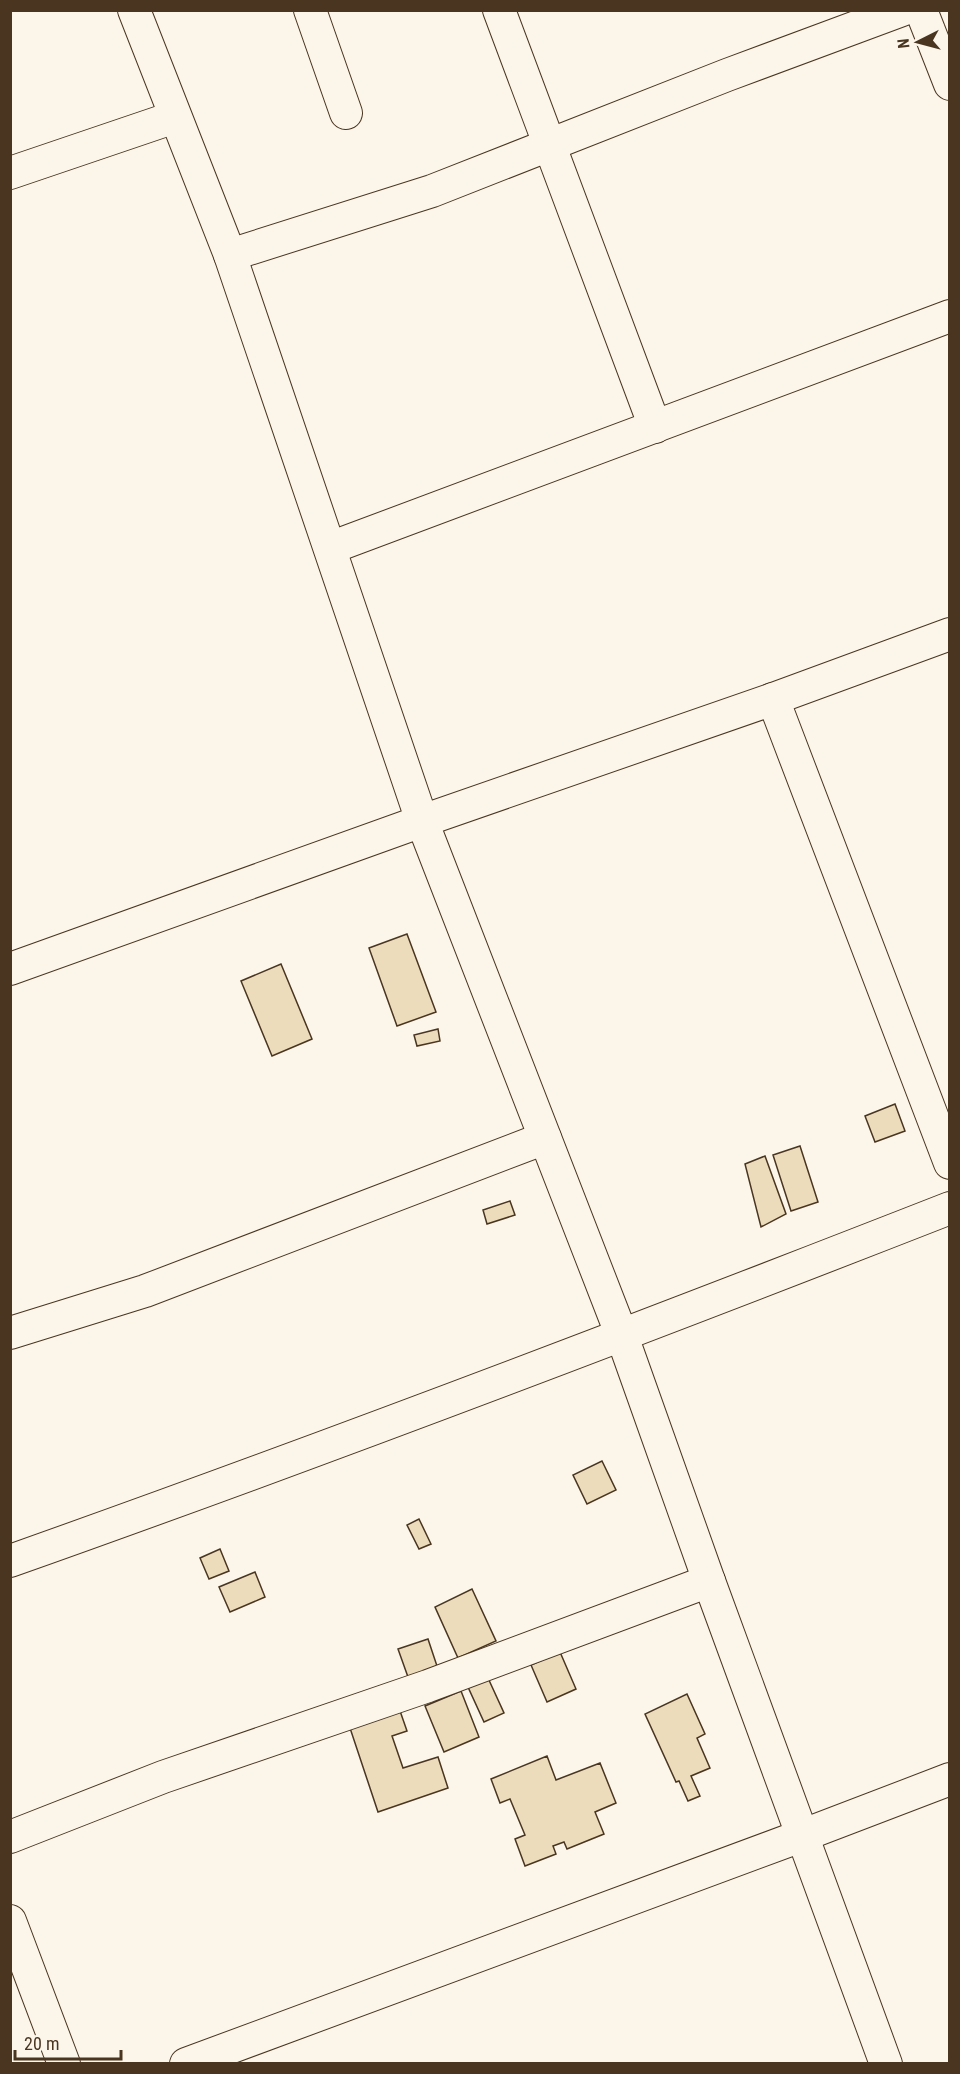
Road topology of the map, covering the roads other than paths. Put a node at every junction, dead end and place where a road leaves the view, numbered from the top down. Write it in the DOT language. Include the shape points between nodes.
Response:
graph roads {
  1 [pos="134,10"];
  2 [pos="310,10"];
  3 [pos="499,10"];
  4 [pos="902,10"];
  5 [pos="921,10"];
  6 [pos="948,76"];
  7 [pos="346,113"];
  8 [pos="175,117"];
  9 [pos="549,144"];
  10 [pos="10,173"];
  11 [pos="230,255"];
  12 [pos="950,316"];
  13 [pos="655,428"];
  14 [pos="330,548"];
  15 [pos="950,634"];
  16 [pos="773,699"];
  17 [pos="422,820"];
  18 [pos="10,969"];
  19 [pos="545,1138"];
  20 [pos="950,1163"];
  21 [pos="950,1208"];
  22 [pos="10,1333"];
  23 [pos="622,1336"];
  24 [pos="10,1561"];
  25 [pos="709,1581"];
  26 [pos="950,1779"];
  27 [pos="801,1836"];
  28 [pos="10,1837"];
  29 [pos="10,1921"];
  30 [pos="64,2064"];
  31 [pos="186,2064"];
  32 [pos="886,2064"];
  1 -- 8 [label="street"];
  2 -- 7 [label="street"];
  3 -- 9 [label="street"];
  4 -- 9 [label="street"];
  5 -- 6 [label="street"];
  8 -- 10 [label="street"];
  8 -- 11 [label="street"];
  9 -- 11 [label="street" via="432,191"];
  9 -- 13 [label="street"];
  11 -- 14 [label="street"];
  12 -- 13 [label="street"];
  13 -- 14 [label="street"];
  14 -- 17 [label="street"];
  15 -- 16 [label="street"];
  16 -- 17 [label="street"];
  16 -- 20 [label="street"];
  17 -- 18 [label="street"];
  17 -- 19 [label="street"];
  19 -- 22 [label="street" via="145,1291"];
  19 -- 23 [label="street"];
  21 -- 23 [label="street"];
  23 -- 24 [label="street" via="349,1440"];
  23 -- 25 [label="street"];
  25 -- 27 [label="street"];
  25 -- 28 [label="street" via="428,1686 163,1777"];
  26 -- 27 [label="street"];
  27 -- 31 [label="street"];
  27 -- 32 [label="street"];
  29 -- 30 [label="street"];
}
